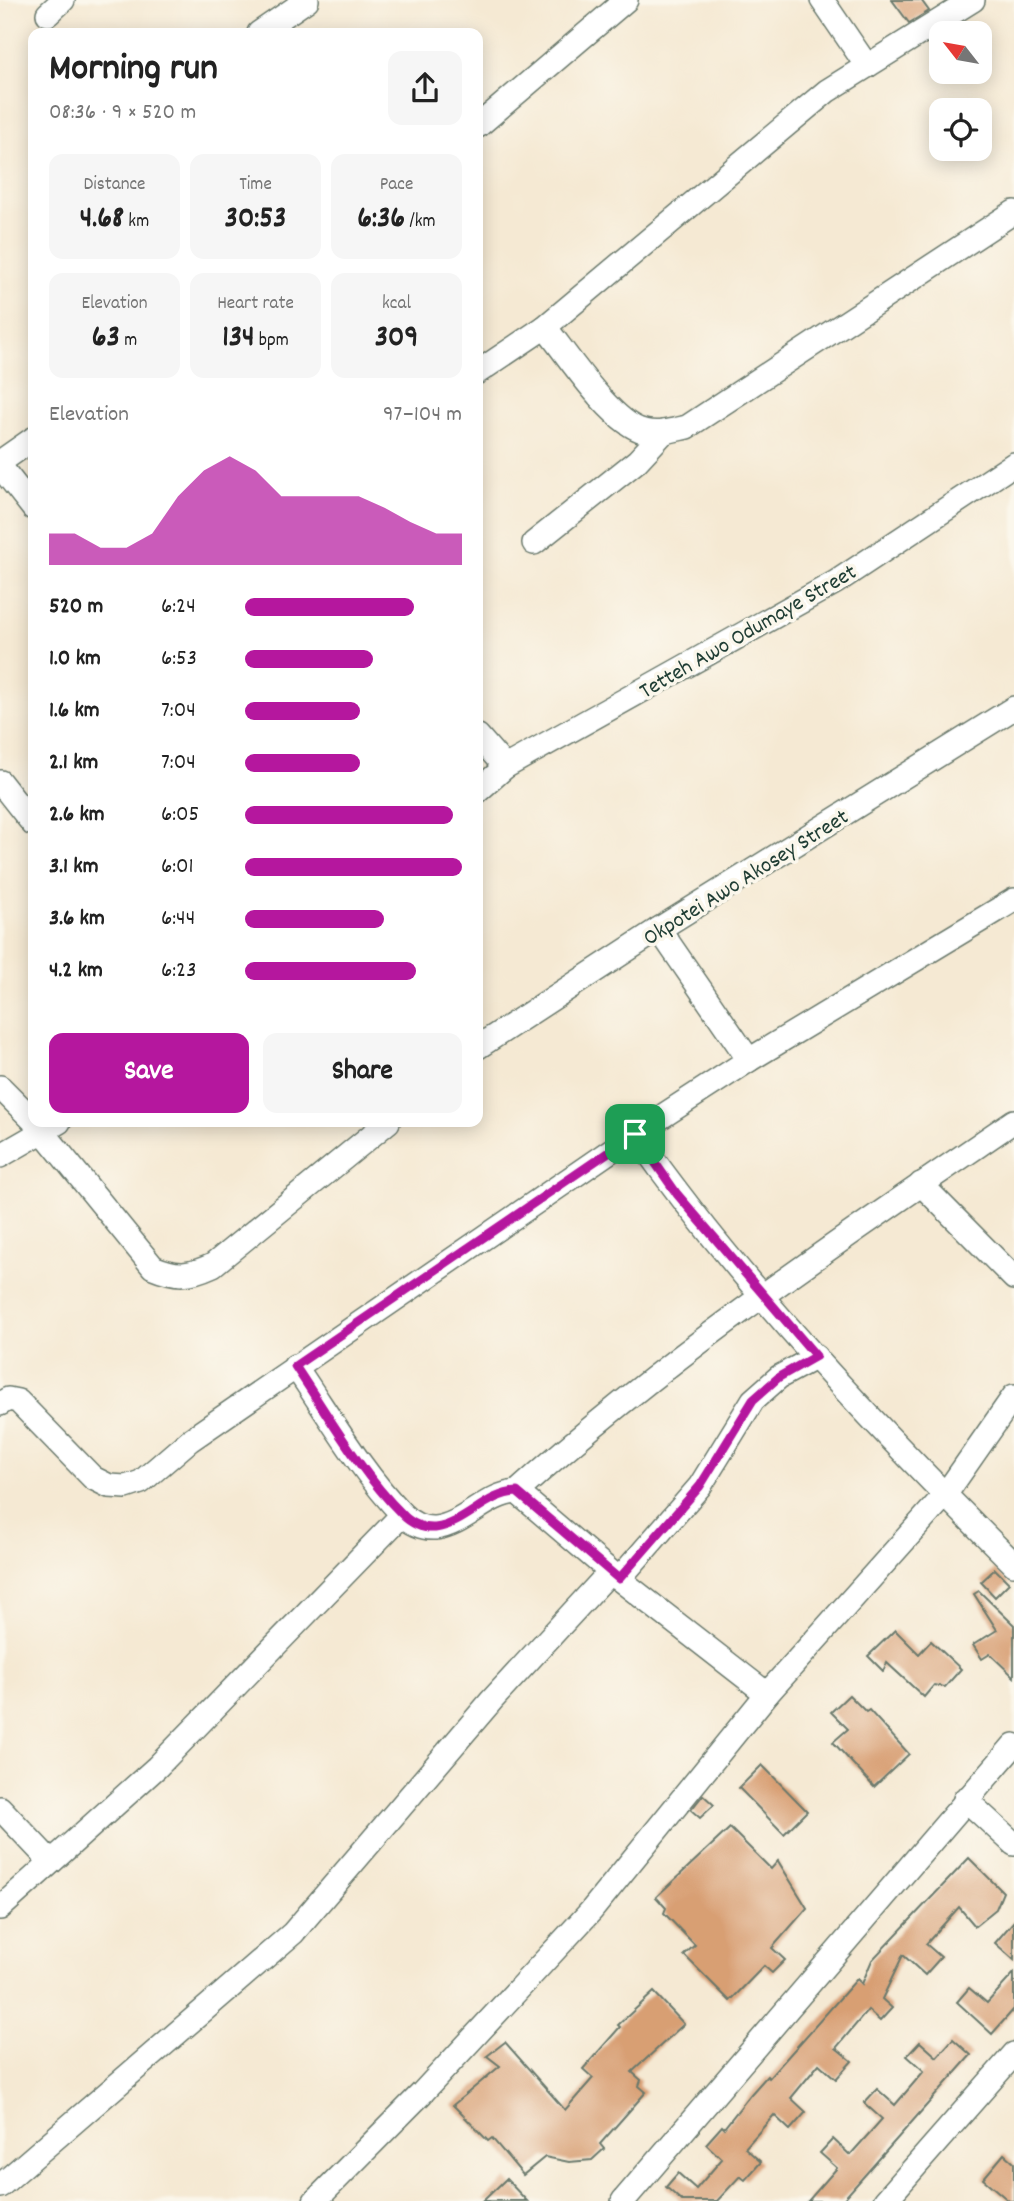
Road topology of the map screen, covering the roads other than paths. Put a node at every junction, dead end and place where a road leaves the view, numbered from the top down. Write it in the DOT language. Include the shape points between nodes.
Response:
graph roads {
  1 [pos="307,0"];
  2 [pos="626,0"];
  3 [pos="822,0"];
  4 [pos="973,0"];
  5 [pos="266,28"];
  6 [pos="867,66"];
  7 [pos="483,122"];
  8 [pos="1014,212"];
  9 [pos="545,327"];
  10 [pos="483,369"];
  11 [pos="664,432"];
  12 [pos="28,443"];
  13 [pos="0,464"];
  14 [pos="1014,464"];
  15 [pos="28,501"];
  16 [pos="534,543"];
  17 [pos="1014,708"];
  18 [pos="483,742"];
  19 [pos="505,767"];
  20 [pos="0,782"];
  21 [pos="483,787"];
  22 [pos="28,818"];
  23 [pos="1014,900"];
  24 [pos="659,929"];
  25 [pos="483,1034"];
  26 [pos="749,1060"];
  27 [pos="0,1087"];
  28 [pos="28,1111"];
  29 [pos="1014,1121"];
  30 [pos="39,1127"];
  31 [pos="45,1127"];
  32 [pos="382,1127"];
  33 [pos="635,1134"];
  34 [pos="0,1156"];
  35 [pos="921,1184"];
  36 [pos="1014,1279"];
  37 [pos="762,1295"];
  38 [pos="816,1356"];
  39 [pos="295,1366"];
  40 [pos="1014,1396"];
  41 [pos="0,1404"];
  42 [pos="517,1492"];
  43 [pos="945,1495"];
  44 [pos="402,1515"];
  45 [pos="1014,1564"];
  46 [pos="615,1575"];
  47 [pos="767,1694"];
  48 [pos="1014,1745"];
  49 [pos="965,1799"];
  50 [pos="0,1808"];
  51 [pos="1014,1844"];
  52 [pos="51,1862"];
  53 [pos="0,1908"];
  54 [pos="1014,2054"];
  55 [pos="0,2186"];
  56 [pos="315,2201"];
  57 [pos="623,2201"];
  58 [pos="885,2201"];
  1 -- 5 [label="street"];
  2 -- 7 [label="street"];
  3 -- 6 [label="street"];
  4 -- 6 [label="street"];
  6 -- 9 [label="street" via="827,92"];
  8 -- 11 [label="street" via="687,427"];
  9 -- 10 [label="street"];
  9 -- 11 [label="street" via="615,413 644,431"];
  11 -- 16 [label="street" via="637,461"];
  12 -- 13 [label="street"];
  13 -- 15 [label="street"];
  14 -- 19 [label="street, Tetteh Awo Odumaye Street" via="836,582"];
  17 -- 24 [label="street, Okpotei Awo Akosey Street"];
  18 -- 19 [label="street"];
  19 -- 21 [label="street, Tetteh Awo Odumaye Street"];
  20 -- 22 [label="street"];
  23 -- 26 [label="street"];
  24 -- 25 [label="street, Okpotei Awo Akosey Street"];
  24 -- 26 [label="street"];
  26 -- 33 [label="street"];
  27 -- 28 [label="street"];
  29 -- 35 [label="street"];
  30 -- 34 [label="street"];
  31 -- 32 [label="street" via="153,1267 177,1276 213,1265"];
  33 -- 37 [label="street" via="677,1194"];
  33 -- 39 [label="street"];
  35 -- 36 [label="street"];
  35 -- 37 [label="street"];
  37 -- 38 [label="street"];
  37 -- 42 [label="street"];
  38 -- 43 [label="street"];
  38 -- 46 [label="street" via="779,1377 753,1400 700,1486"];
  39 -- 41 [label="street" via="190,1440 141,1482 126,1487 108,1486 93,1478 18,1401 8,1399"];
  39 -- 44 [label="street"];
  40 -- 43 [label="street"];
  42 -- 44 [label="street" via="500,1495 450,1525 421,1527"];
  42 -- 46 [label="street"];
  43 -- 45 [label="street"];
  43 -- 47 [label="street"];
  44 -- 52 [label="street" via="157,1767"];
  46 -- 47 [label="street"];
  46 -- 55 [label="street" via="492,1700 293,1933"];
  47 -- 56 [label="street" via="591,1911"];
  48 -- 49 [label="street"];
  49 -- 51 [label="street"];
  49 -- 57 [label="street"];
  50 -- 52 [label="street"];
  52 -- 53 [label="street"];
  54 -- 58 [label="street"];
}
